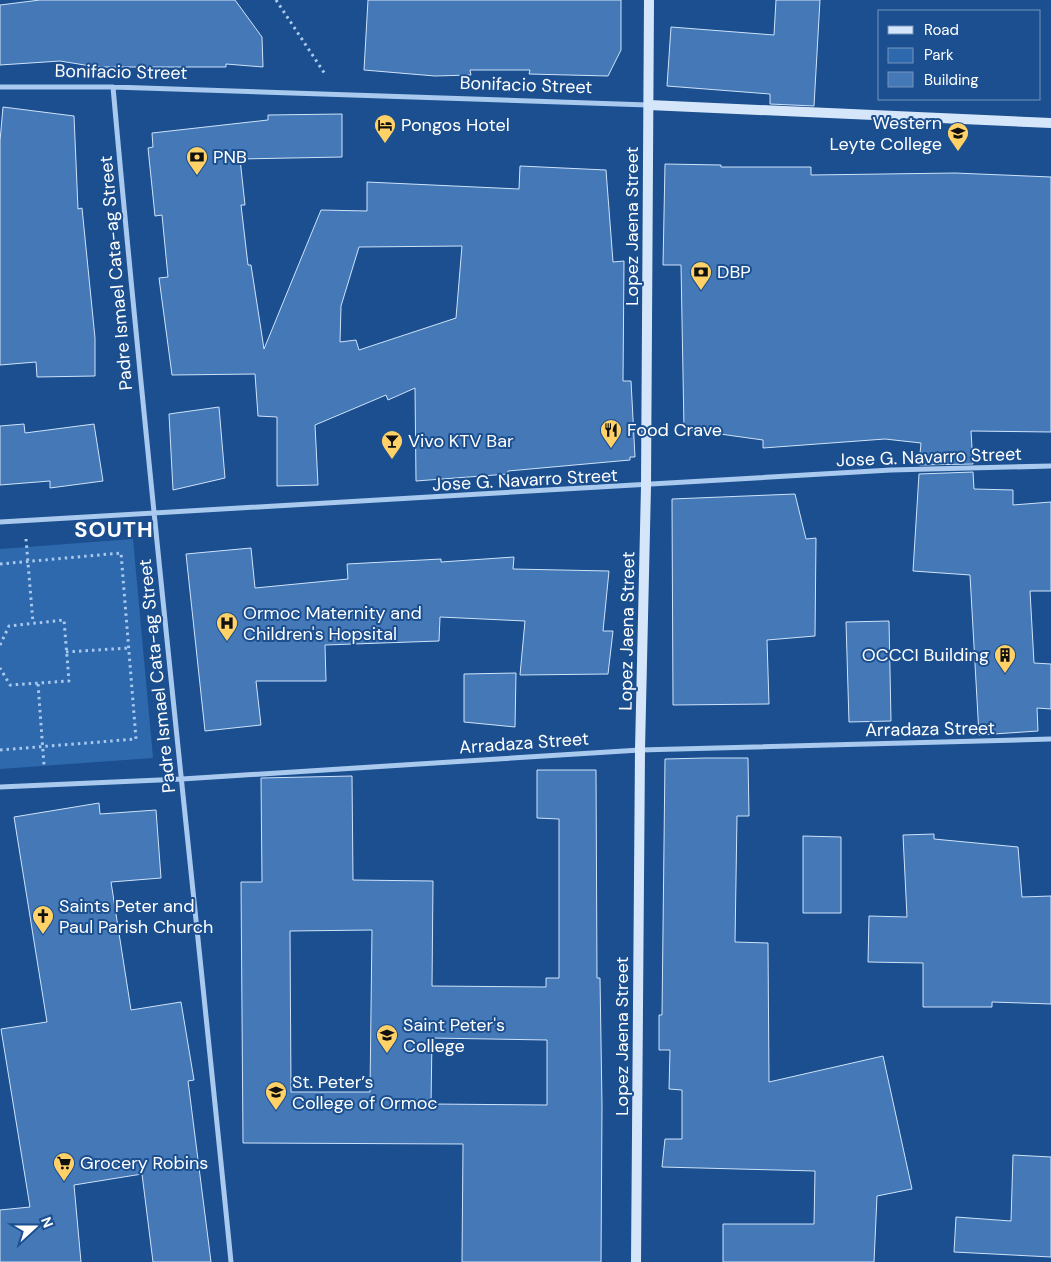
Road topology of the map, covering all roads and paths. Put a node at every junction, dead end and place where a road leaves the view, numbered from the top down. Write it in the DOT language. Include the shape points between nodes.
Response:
graph roads {
  1 [pos="276,0"];
  2 [pos="649,0"];
  3 [pos="0,87"];
  4 [pos="113,87"];
  5 [pos="339,95"];
  6 [pos="649,105"];
  7 [pos="1051,123"];
  8 [pos="1051,466"];
  9 [pos="646,486"];
  10 [pos="153,515"];
  11 [pos="25,521"];
  12 [pos="0,522"];
  13 [pos="28,562"];
  14 [pos="0,564"];
  15 [pos="33,623"];
  16 [pos="0,645"];
  17 [pos="129,648"];
  18 [pos="66,652"];
  19 [pos="0,668"];
  20 [pos="38,684"];
  21 [pos="1051,739"];
  22 [pos="42,748"];
  23 [pos="0,750"];
  24 [pos="640,750"];
  25 [pos="182,779"];
  26 [pos="46,785"];
  27 [pos="0,788"];
  28 [pos="231,1262"];
  29 [pos="636,1262"];
  1 -- 5 [label="path"];
  2 -- 6 [label="street, Lopez Jaena Street"];
  3 -- 4 [label="street, Bonifacio Street"];
  4 -- 5 [label="street, Bonifacio Street"];
  4 -- 10 [label="street, Padre Ismael Cata-ag Street"];
  5 -- 6 [label="street, Bonifacio Street"];
  6 -- 7 [label="street, Bonifacio Street"];
  6 -- 9 [label="street, Lopez Jaena Street"];
  8 -- 9 [label="street, Jose G. Navarro Street" via="891,470"];
  9 -- 10 [label="street, Jose G. Navarro Street"];
  9 -- 24 [label="street, Lopez Jaena Street"];
  10 -- 11 [label="street, Jose G. Navarro Street"];
  10 -- 25 [label="street, Padre Ismael Cata-ag Street"];
  11 -- 12 [label="street, Jose G. Navarro Street"];
  11 -- 13 [label="path"];
  13 -- 14 [label="path"];
  13 -- 15 [label="path"];
  13 -- 17 [label="path" via="120,554"];
  15 -- 16 [label="path" via="9,626"];
  15 -- 18 [label="path" via="64,620"];
  17 -- 18 [label="path"];
  17 -- 22 [label="path" via="136,739"];
  18 -- 20 [label="path" via="69,681"];
  19 -- 20 [label="path" via="10,685"];
  20 -- 22 [label="path"];
  21 -- 24 [label="street, Arradaza Street"];
  22 -- 23 [label="path"];
  22 -- 26 [label="path"];
  24 -- 25 [label="street, Arradaza Street"];
  24 -- 29 [label="street, Lopez Jaena Street"];
  25 -- 26 [label="street, Arradaza Street"];
  25 -- 28 [label="street, Padre Ismael Cata-ag Street"];
  26 -- 27 [label="street, Arradaza Street"];
}
